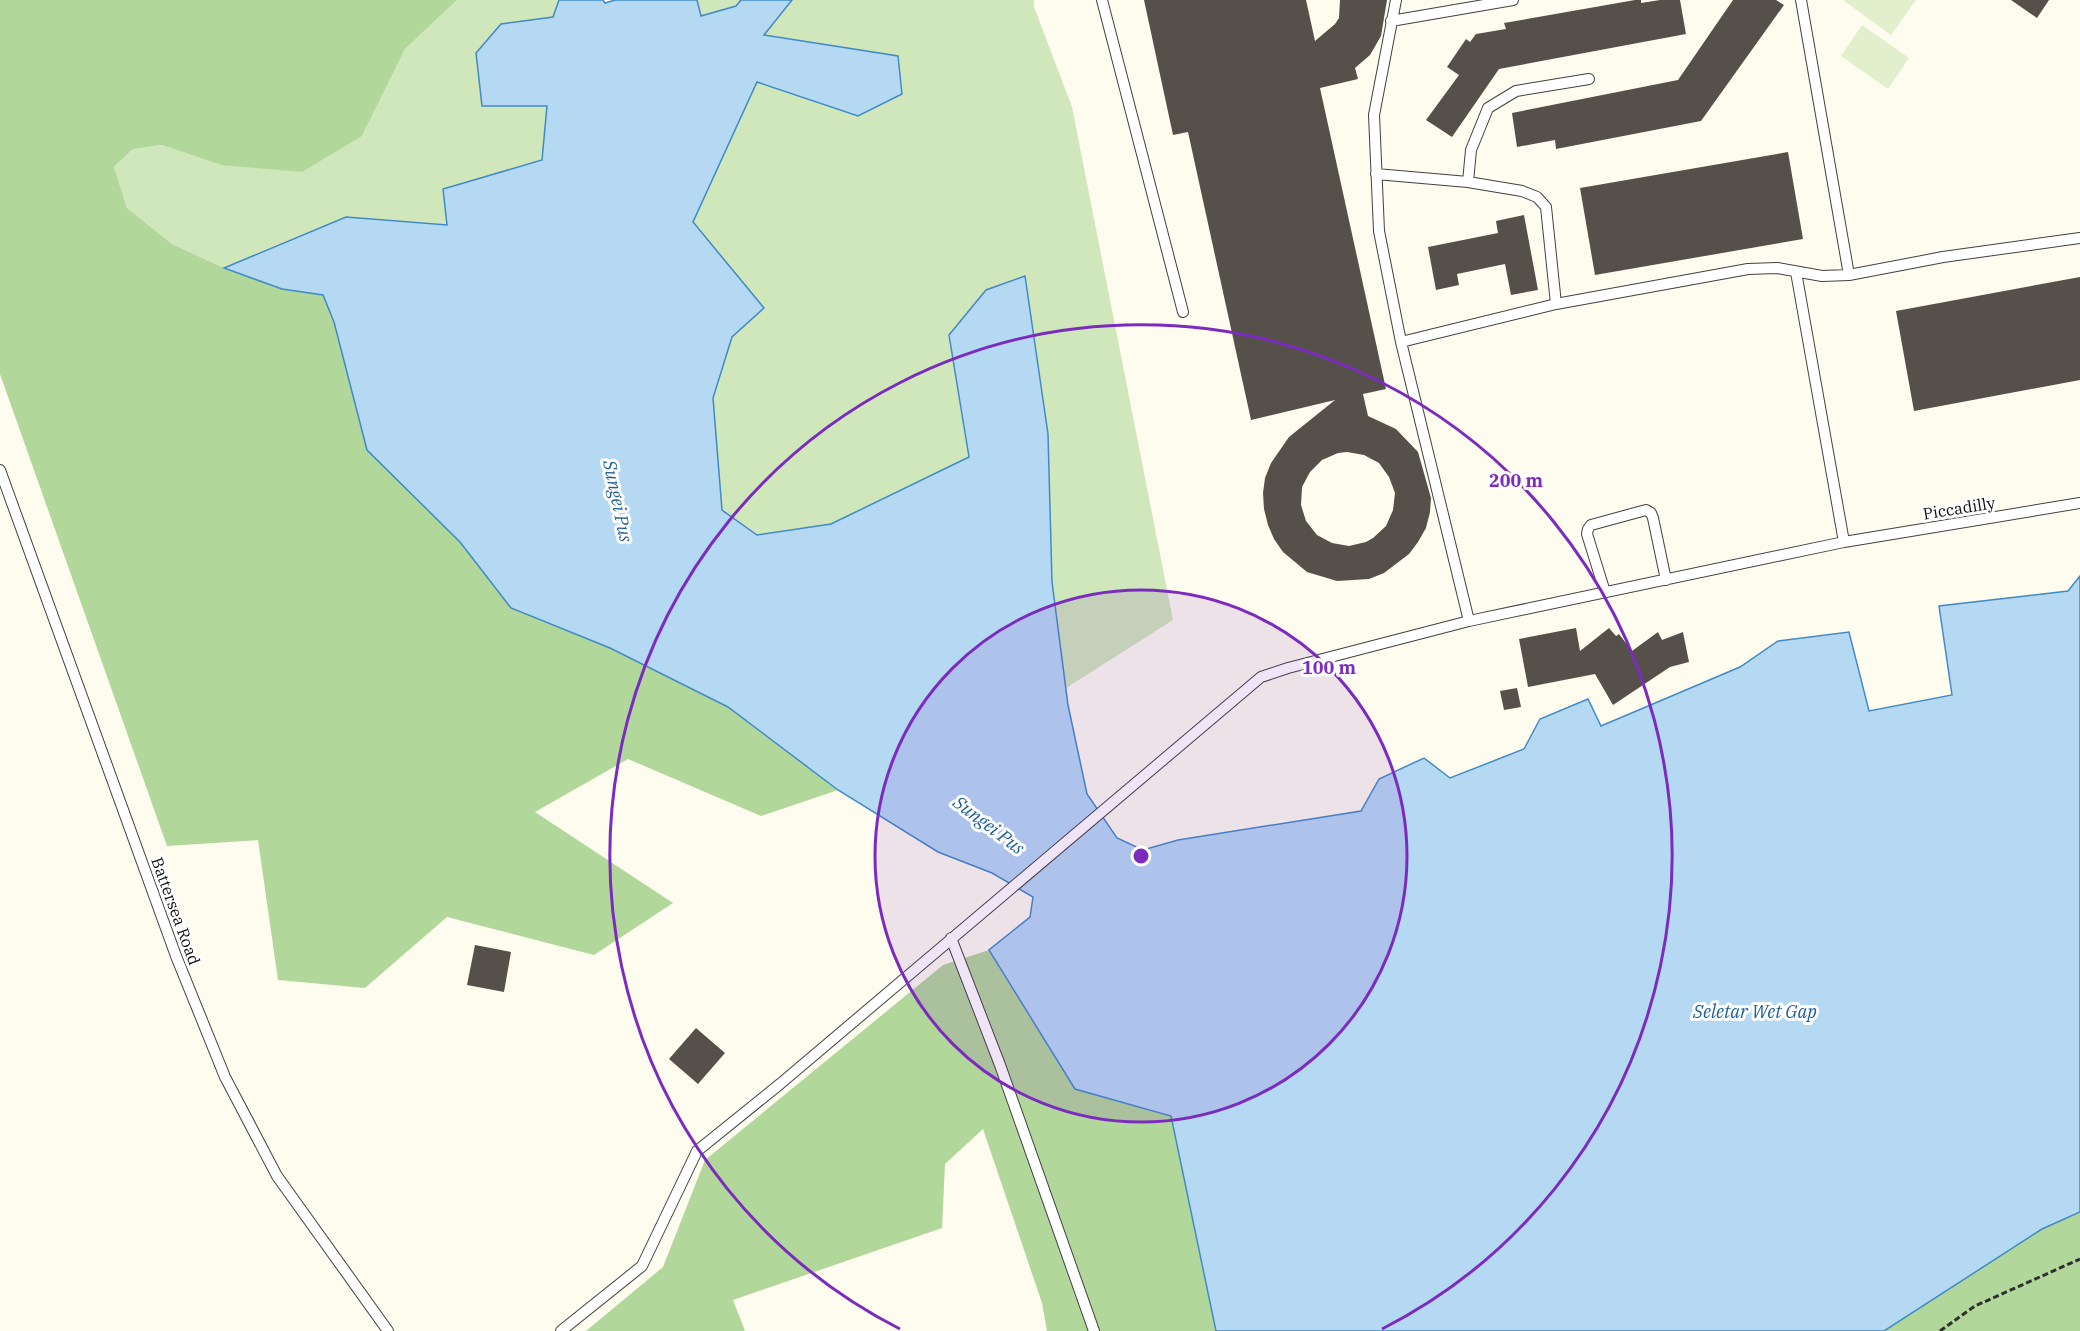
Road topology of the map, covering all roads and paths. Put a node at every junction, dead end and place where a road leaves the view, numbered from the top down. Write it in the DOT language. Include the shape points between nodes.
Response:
graph roads {
  1 [pos="1102,0"];
  2 [pos="1396,0"];
  3 [pos="1513,0"];
  4 [pos="1801,0"];
  5 [pos="1391,21"];
  6 [pos="1589,79"];
  7 [pos="1376,174"];
  8 [pos="1468,182"];
  9 [pos="2080,238"];
  10 [pos="1796,272"];
  11 [pos="1849,275"];
  12 [pos="1557,304"];
  13 [pos="1183,312"];
  14 [pos="1401,342"];
  15 [pos="0,470"];
  16 [pos="2080,503"];
  17 [pos="1844,542"];
  18 [pos="1666,580"];
  19 [pos="1605,592"];
  20 [pos="1469,621"];
  21 [pos="951,938"];
  22 [pos="2080,1258"];
  23 [pos="388,1331"];
  24 [pos="561,1331"];
  25 [pos="1094,1331"];
  26 [pos="1940,1331"];
  1 -- 13 [label="lane"];
  2 -- 5 [label="lane"];
  3 -- 5 [label="lane"];
  4 -- 11 [label="lane"];
  5 -- 7 [label="lane" via="1374,115"];
  6 -- 8 [label="lane" via="1515,91 1488,108 1471,150"];
  7 -- 8 [label="lane"];
  7 -- 14 [label="lane" via="1379,231"];
  8 -- 12 [label="lane" via="1522,190 1546,207"];
  9 -- 11 [label="lane"];
  10 -- 11 [label="lane"];
  10 -- 12 [label="lane" via="1748,269"];
  10 -- 17 [label="lane"];
  12 -- 14 [label="lane"];
  14 -- 20 [label="lane"];
  15 -- 23 [label="lane, Battersea Road" via="176,956 225,1077 277,1176"];
  16 -- 17 [label="lane, Piccadilly"];
  17 -- 18 [label="lane, Piccadilly"];
  18 -- 19 [label="lane, Piccadilly"];
  18 -- 19 [label="lane" via="1653,518 1646,510 1588,529"];
  19 -- 20 [label="lane, Piccadilly"];
  20 -- 21 [label="lane, Piccadilly" via="1261,677"];
  21 -- 24 [label="lane, Piccadilly" via="697,1151 642,1266"];
  21 -- 25 [label="lane"];
  22 -- 26 [label="path" via="1975,1306"];
}
